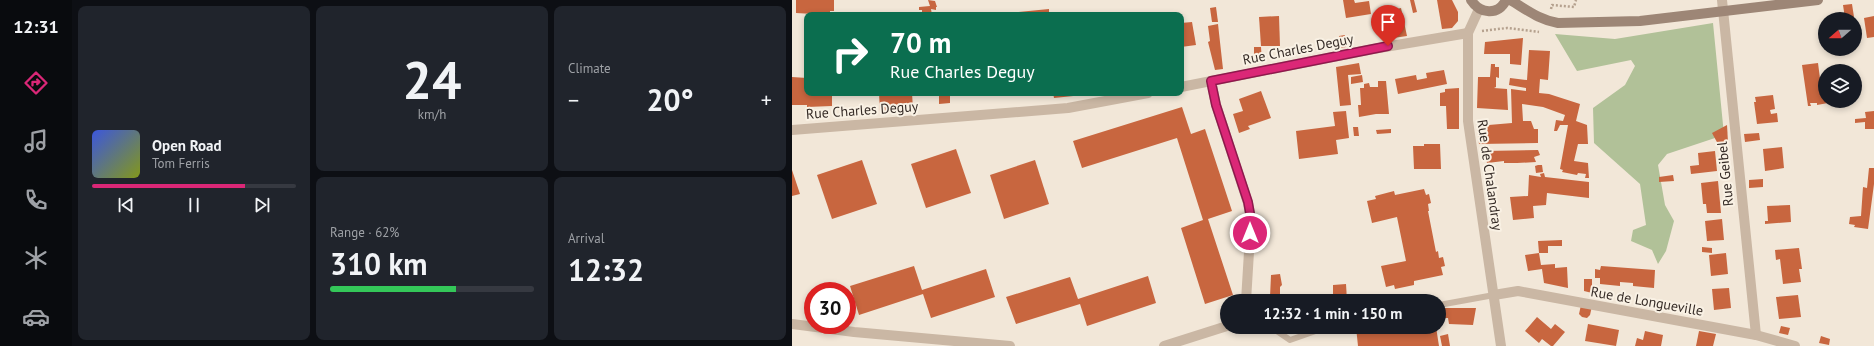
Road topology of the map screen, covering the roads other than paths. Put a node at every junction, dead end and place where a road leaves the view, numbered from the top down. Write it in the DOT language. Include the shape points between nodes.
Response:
graph roads {
  1 [pos="1472,0"];
  2 [pos="1506,0"];
  3 [pos="1510,0"];
  4 [pos="1722,0"];
  5 [pos="1818,0"];
  6 [pos="1479,9"];
  7 [pos="1722,11"];
  8 [pos="1468,33"];
  9 [pos="1211,81"];
  10 [pos="1184,86"];
  11 [pos="1132,96"];
  12 [pos="792,130"];
  13 [pos="1246,294"];
  14 [pos="1494,295"];
  15 [pos="1446,304"];
  16 [pos="792,324"];
  17 [pos="1220,328"];
  18 [pos="1281,334"];
  19 [pos="1307,334"];
  20 [pos="1756,335"];
  21 [pos="1010,346"];
  22 [pos="1168,346"];
  23 [pos="1501,346"];
  24 [pos="1795,346"];
  1 -- 6 [label="street"];
  2 -- 6 [label="street" via="1496,10"];
  3 -- 7 [label="street" via="1547,21 1558,23 1640,21"];
  4 -- 7 [label="street, Rue Geibel"];
  5 -- 7 [label="street"];
  6 -- 8 [label="street, Rue de Chalandray"];
  7 -- 20 [label="street, Rue Geibel"];
  8 -- 9 [label="street, Rue Charles Deguy"];
  8 -- 14 [label="street, Rue de Chalandray" via="1468,121"];
  9 -- 10 [label="street, Rue Charles Deguy"];
  9 -- 13 [label="street" via="1251,219"];
  11 -- 12 [label="street, Rue Charles Deguy" via="1068,108"];
  14 -- 15 [label="lane"];
  14 -- 20 [label="street, Rue de Longueville" via="1518,291"];
  14 -- 23 [label="street, Rue de Chalandray"];
  16 -- 21 [label="street"];
  17 -- 22 [label="street"];
  18 -- 19 [label="lane" via="1290,340"];
  20 -- 24 [label="street, Rue de Longueville"];
}
